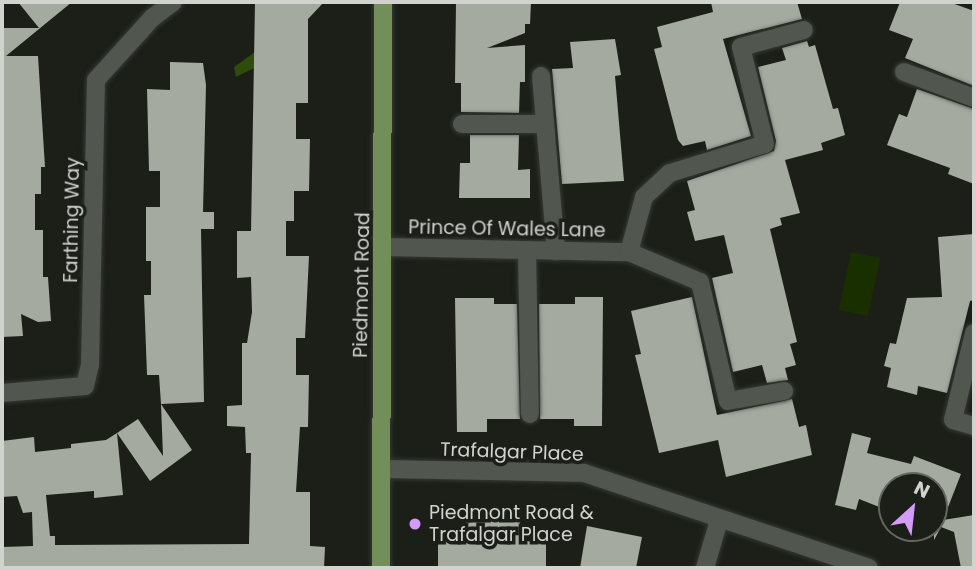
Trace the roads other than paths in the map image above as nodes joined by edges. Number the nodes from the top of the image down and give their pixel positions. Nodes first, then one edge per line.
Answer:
1 (173, 2) edge
2 (383, 2) edge
3 (804, 30) dead end
4 (904, 72) dead end
5 (541, 76) dead end
6 (974, 98) edge
7 (462, 124) dead end
8 (545, 124) junction
9 (384, 247) junction
10 (527, 250) junction
11 (556, 251) junction
12 (629, 252) junction
13 (974, 333) edge
14 (784, 391) dead end
15 (2, 393) edge
16 (530, 414) dead end
17 (974, 426) edge
18 (381, 469) junction
19 (719, 520) junction
20 (381, 568) edge
21 (705, 568) edge
22 (869, 568) edge

1 - 15 street, Farthing Way
2 - 9 main road, Piedmont Road
3 - 12 street
4 - 6 street
5 - 8 street
7 - 8 street
8 - 11 street
9 - 10 street, Prince Of Wales Lane
9 - 18 main road, Piedmont Road
10 - 11 street, Prince Of Wales Lane
10 - 16 street
11 - 12 street, Prince Of Wales Lane
12 - 14 street
13 - 17 street
18 - 19 street, Trafalgar Place
18 - 20 main road, Piedmont Road
19 - 21 street
19 - 22 street, Trafalgar Place

